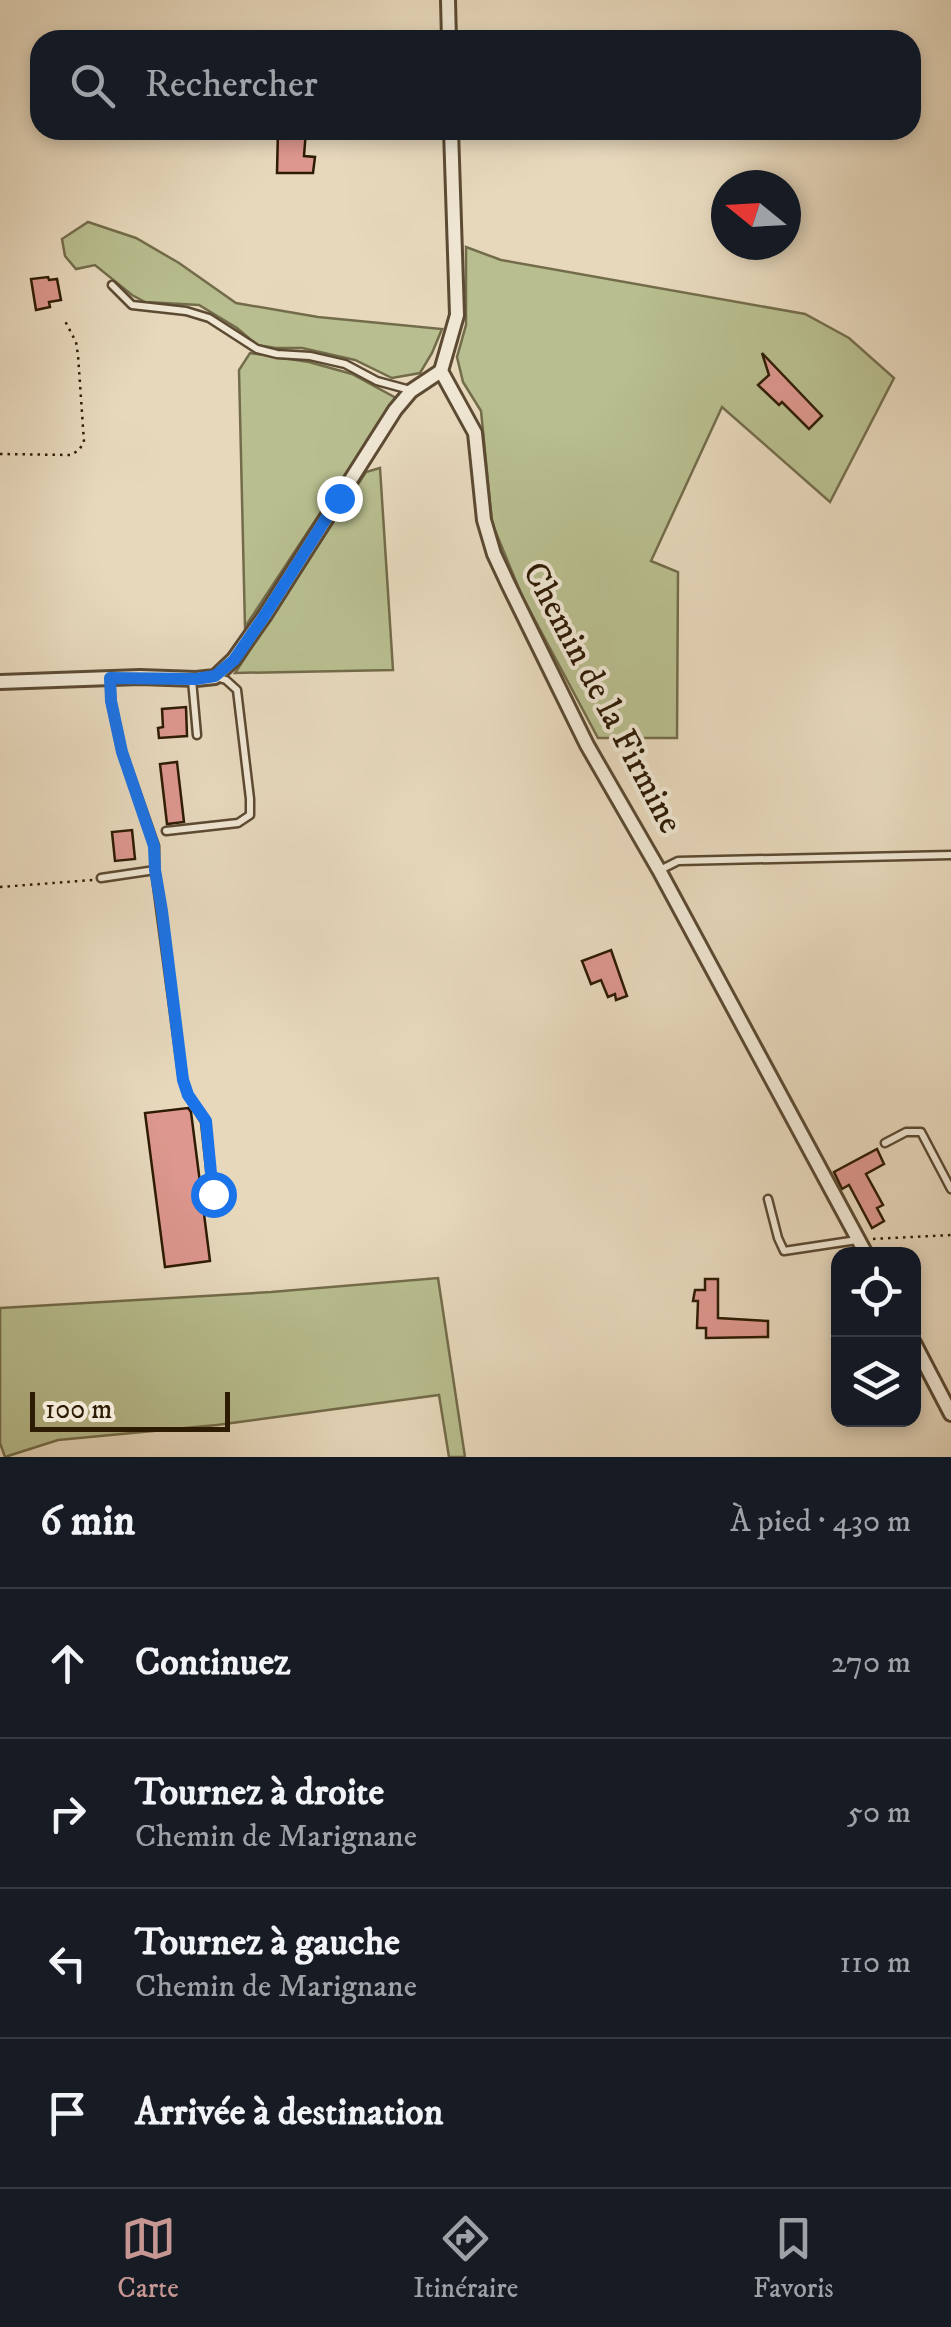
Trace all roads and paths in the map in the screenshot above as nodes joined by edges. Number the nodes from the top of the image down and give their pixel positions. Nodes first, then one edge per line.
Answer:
1 (448, 0) edge
2 (449, 30) edge
3 (451, 140) edge
4 (112, 285) dead end
5 (65, 322) dead end
6 (441, 370) junction
7 (411, 391) junction
8 (0, 454) edge
9 (215, 676) junction
10 (110, 678) junction
11 (192, 679) junction
12 (0, 682) edge
13 (197, 735) dead end
14 (166, 830) dead end
15 (951, 855) edge
16 (155, 870) junction
17 (659, 870) junction
18 (101, 878) joint
19 (0, 887) edge
20 (884, 1143) dead end
21 (951, 1189) edge
22 (213, 1194) dead end
23 (768, 1200) dead end
24 (951, 1236) edge
25 (858, 1240) junction
26 (862, 1247) edge
27 (921, 1356) edge
28 (951, 1414) edge

1 - 2 street
3 - 6 street
4 - 7 lane
5 - 8 path
6 - 7 street
6 - 17 street, Chemin de la Firmine
7 - 9 street
9 - 11 street
9 - 14 lane
10 - 11 street
10 - 12 street
10 - 16 lane
11 - 13 lane
15 - 17 lane
16 - 18 lane
16 - 22 lane
17 - 25 street, Chemin de la Firmine
18 - 19 path
20 - 21 lane
23 - 25 lane
24 - 25 path
25 - 26 street, Chemin de la Firmine
27 - 28 street

